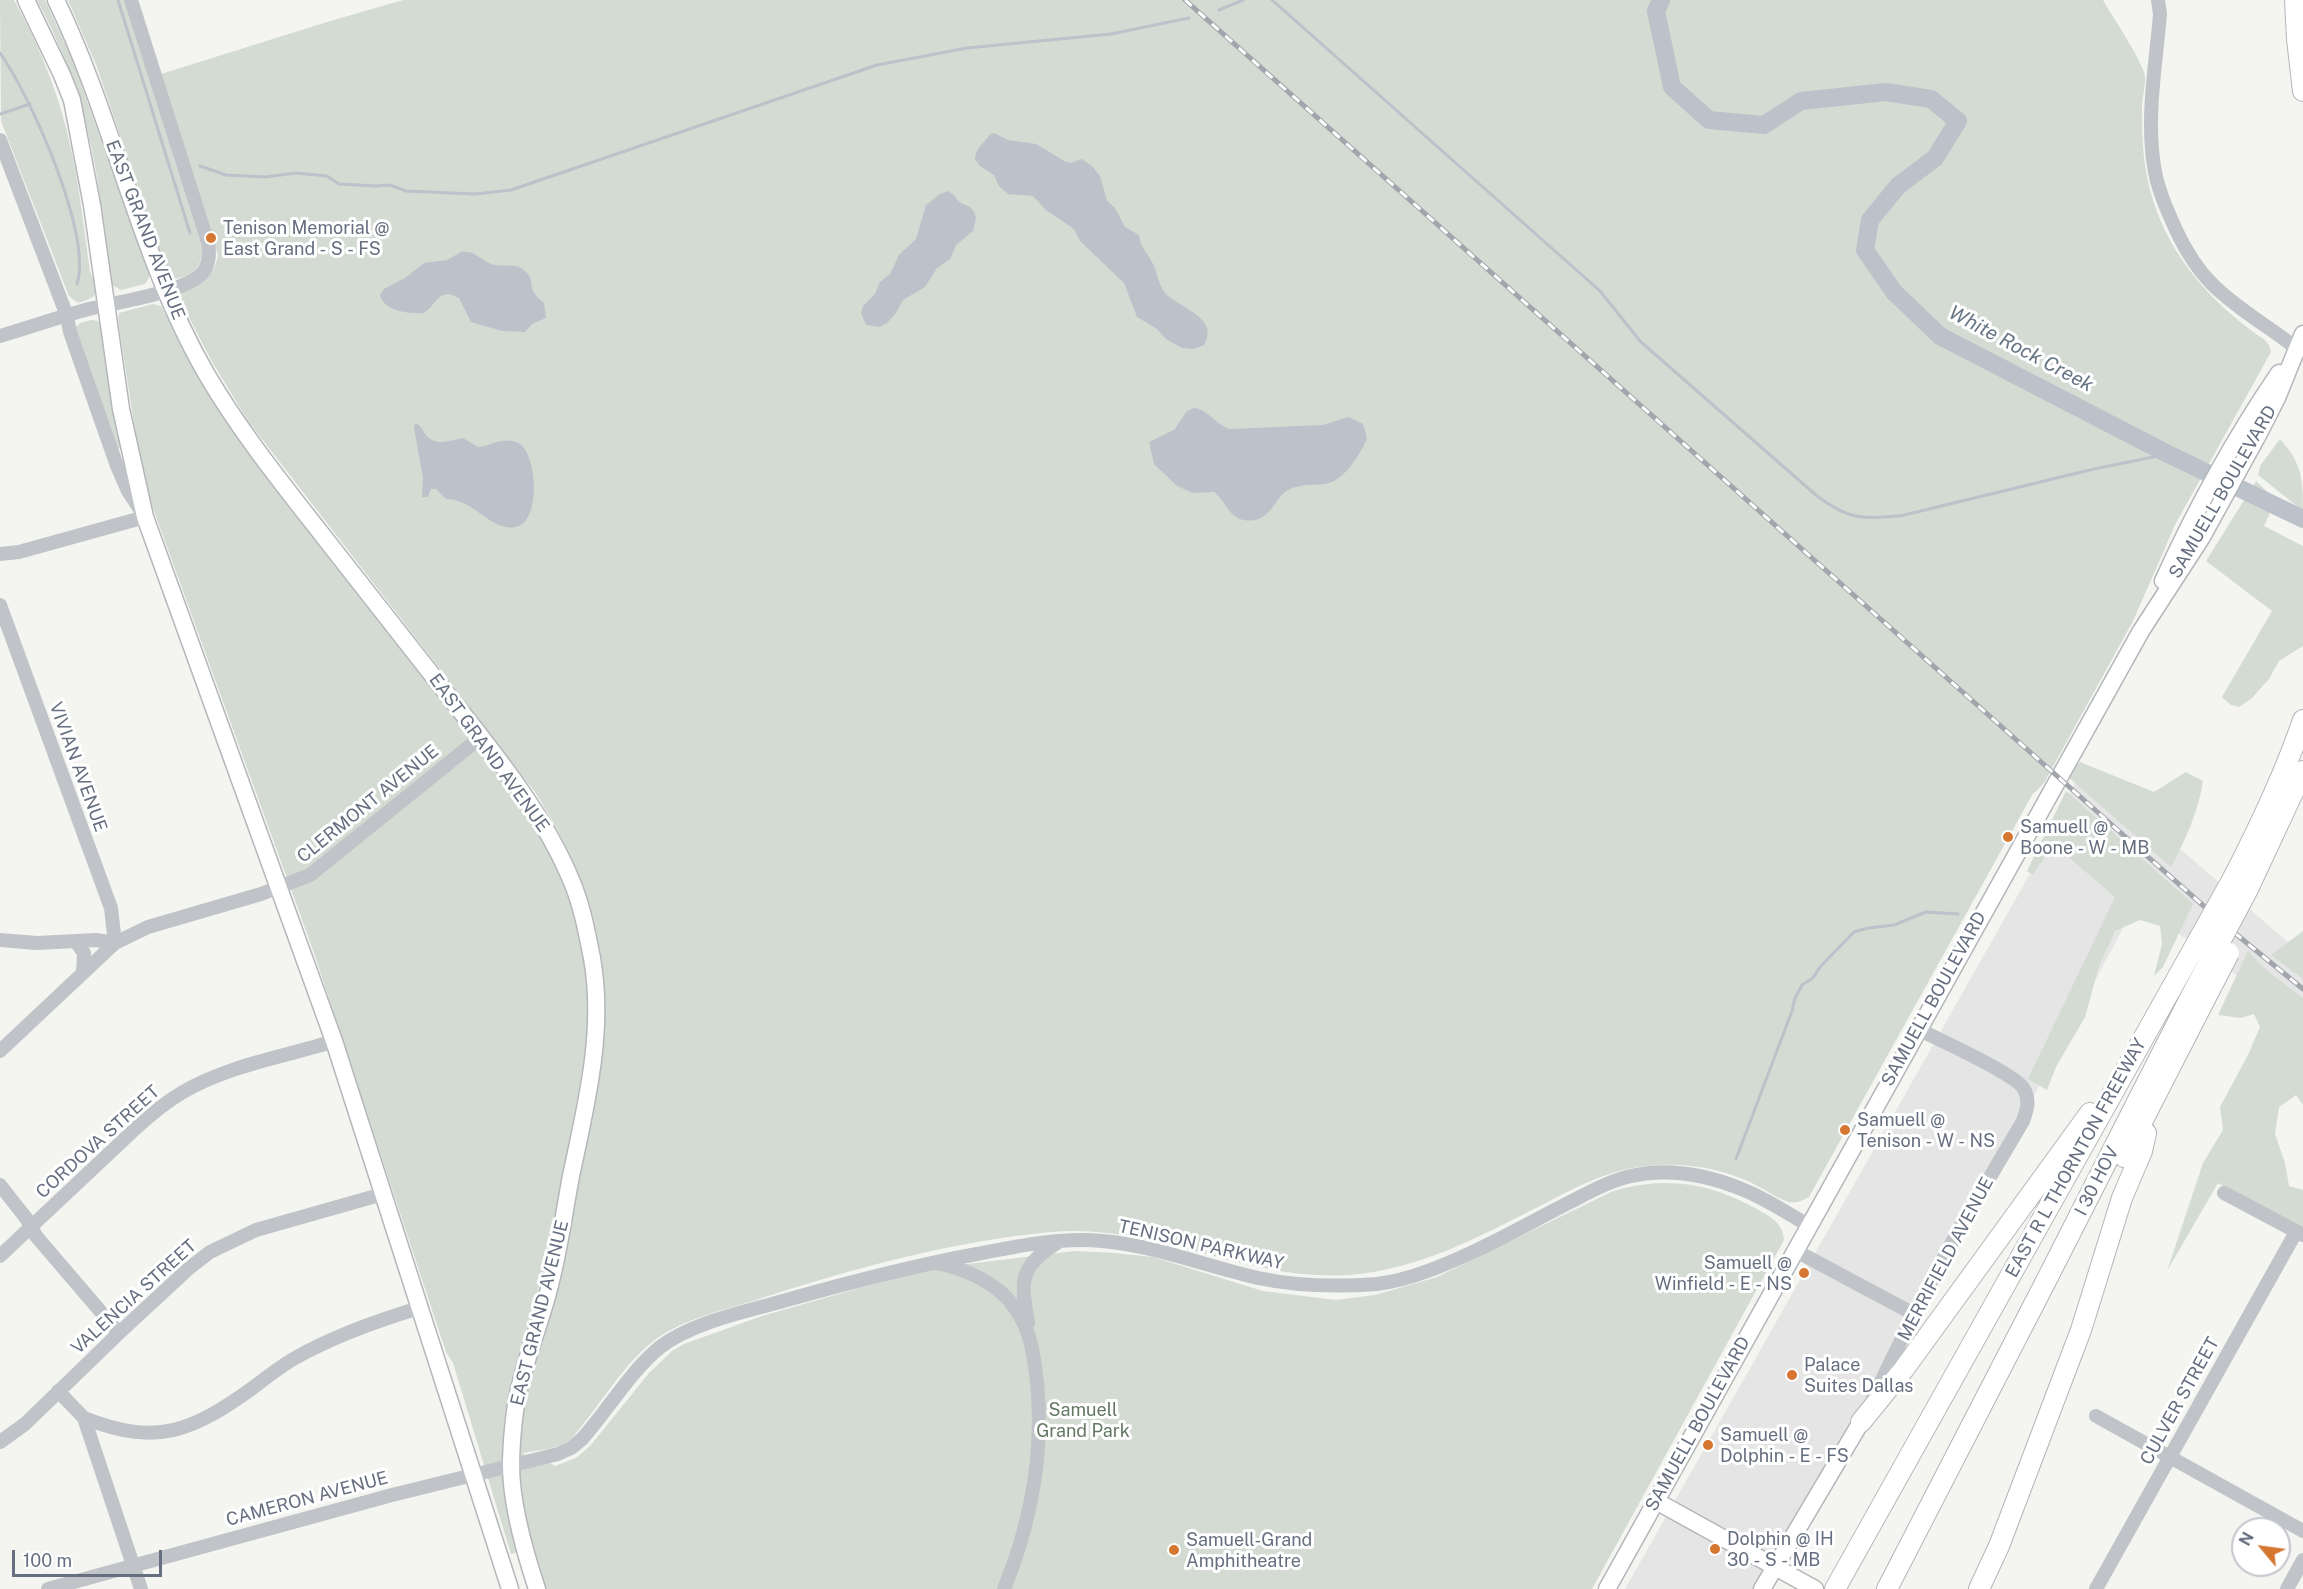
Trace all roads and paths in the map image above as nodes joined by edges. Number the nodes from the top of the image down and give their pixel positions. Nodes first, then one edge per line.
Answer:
1 (26, 0) edge
2 (56, 0) edge
3 (131, 0) edge
4 (2158, 0) edge
5 (2295, 0) edge
6 (2303, 91) edge
7 (0, 140) edge
8 (164, 291) junction
9 (106, 305) junction
10 (67, 316) junction
11 (0, 336) edge
12 (2300, 341) edge
13 (145, 517) junction
14 (0, 554) edge
15 (0, 605) edge
16 (2140, 631) junction
17 (2303, 720) edge
18 (481, 737) junction
19 (2303, 771) edge
20 (2303, 802) edge
21 (2246, 888) junction
22 (278, 889) junction
23 (0, 940) edge
24 (76, 942) junction
25 (115, 943) junction
26 (83, 973) junction
27 (2195, 1004) junction
28 (1918, 1029) junction
29 (334, 1041) junction
30 (2138, 1049) junction
31 (0, 1051) edge
32 (2152, 1104) junction
33 (0, 1185) edge
34 (2224, 1192) dead end
35 (382, 1194) junction
36 (1808, 1225) junction
37 (31, 1226) junction
38 (2300, 1234) edge
39 (1062, 1241) junction
40 (1794, 1250) junction
41 (0, 1256) edge
42 (933, 1262) junction
43 (418, 1308) junction
44 (1914, 1314) junction
45 (119, 1333) junction
46 (1032, 1341) junction
47 (58, 1391) junction
48 (2096, 1416) dead end
49 (84, 1418) junction
50 (1861, 1422) junction
51 (0, 1442) edge
52 (2169, 1458) junction
53 (511, 1465) junction
54 (472, 1475) junction
55 (1656, 1501) junction
56 (2303, 1531) edge
57 (2303, 1560) edge
58 (134, 1566) junction
59 (1775, 1566) junction
60 (1809, 1585) edge
61 (48, 1589) edge
62 (141, 1589) edge
63 (510, 1589) edge
64 (537, 1589) edge
65 (1004, 1589) edge
66 (1607, 1589) edge
67 (1762, 1589) edge
68 (1835, 1589) edge
69 (1887, 1589) edge
70 (1902, 1589) edge
71 (1979, 1589) edge
72 (2096, 1589) edge
73 (2287, 1589) edge

1 - 9 main road, EAST GRAND AVENUE
2 - 8 main road, EAST GRAND AVENUE
3 - 8 street
4 - 12 street
5 - 6 highway
7 - 10 street, EAST GRAND AVENUE
8 - 9 street
8 - 18 main road, EAST GRAND AVENUE
9 - 10 street
9 - 13 main road, EAST GRAND AVENUE
10 - 11 street
10 - 13 street, EAST GRAND AVENUE
12 - 16 main road, SAMUELL BOULEVARD
12 - 16 main road, SAMUELL BOULEVARD
13 - 14 street
13 - 22 main road, EAST GRAND AVENUE
15 - 25 street, VIVIAN AVENUE
16 - 28 main road, SAMUELL BOULEVARD
17 - 21 highway, EAST R L THORNTON FREEWAY
18 - 22 street, CLERMONT AVENUE
18 - 53 main road, EAST GRAND AVENUE
19 - 21 highway
20 - 21 highway, EAST R L THORNTON FREEWAY
21 - 27 highway, EAST R L THORNTON FREEWAY, bridge
21 - 30 highway, EAST R L THORNTON FREEWAY, bridge
22 - 25 street, CLERMONT AVENUE
22 - 29 main road, EAST GRAND AVENUE
23 - 24 street
24 - 25 street
24 - 26 street
25 - 26 street, CLERMONT AVENUE
26 - 31 street, CLERMONT AVENUE
27 - 32 highway, EAST R L THORNTON FREEWAY
27 - 69 highway, I 30 HOV
28 - 36 main road, SAMUELL BOULEVARD
28 - 44 street, MERRIFIELD AVENUE
29 - 35 main road, EAST GRAND AVENUE
29 - 37 street, CORDOVA STREET
30 - 50 highway
30 - 68 highway, EAST R L THORNTON FREEWAY
32 - 70 highway, EAST R L THORNTON FREEWAY
32 - 71 highway
33 - 37 street
34 - 38 street
35 - 43 main road, EAST GRAND AVENUE
35 - 45 street, VALENCIA STREET
36 - 39 street, TENISON PARKWAY
36 - 40 main road, SAMUELL BOULEVARD
37 - 41 street, CORDOVA STREET
37 - 45 street
38 - 52 street, CULVER STREET
39 - 42 street, TENISON PARKWAY
39 - 46 street
40 - 44 street
40 - 55 main road, SAMUELL BOULEVARD
42 - 46 street
42 - 53 street, TENISON PARKWAY
43 - 49 street
43 - 54 main road, EAST GRAND AVENUE
44 - 50 street, MERRIFIELD AVENUE
45 - 47 street, VALENCIA STREET
46 - 65 street
47 - 49 street
47 - 51 street, VALENCIA STREET
48 - 52 street
49 - 58 street
50 - 59 main road, MERRIFIELD AVENUE
52 - 56 street
52 - 72 street, CULVER STREET
53 - 54 street, TENISON PARKWAY
53 - 64 main road, EAST GRAND AVENUE
54 - 58 street, CAMERON AVENUE
54 - 63 main road, EAST GRAND AVENUE
55 - 59 main road
55 - 66 main road, SAMUELL BOULEVARD
57 - 73 street
58 - 61 street, CAMERON AVENUE
58 - 62 street
59 - 60 main road
59 - 67 main road, MERRIFIELD AVENUE

